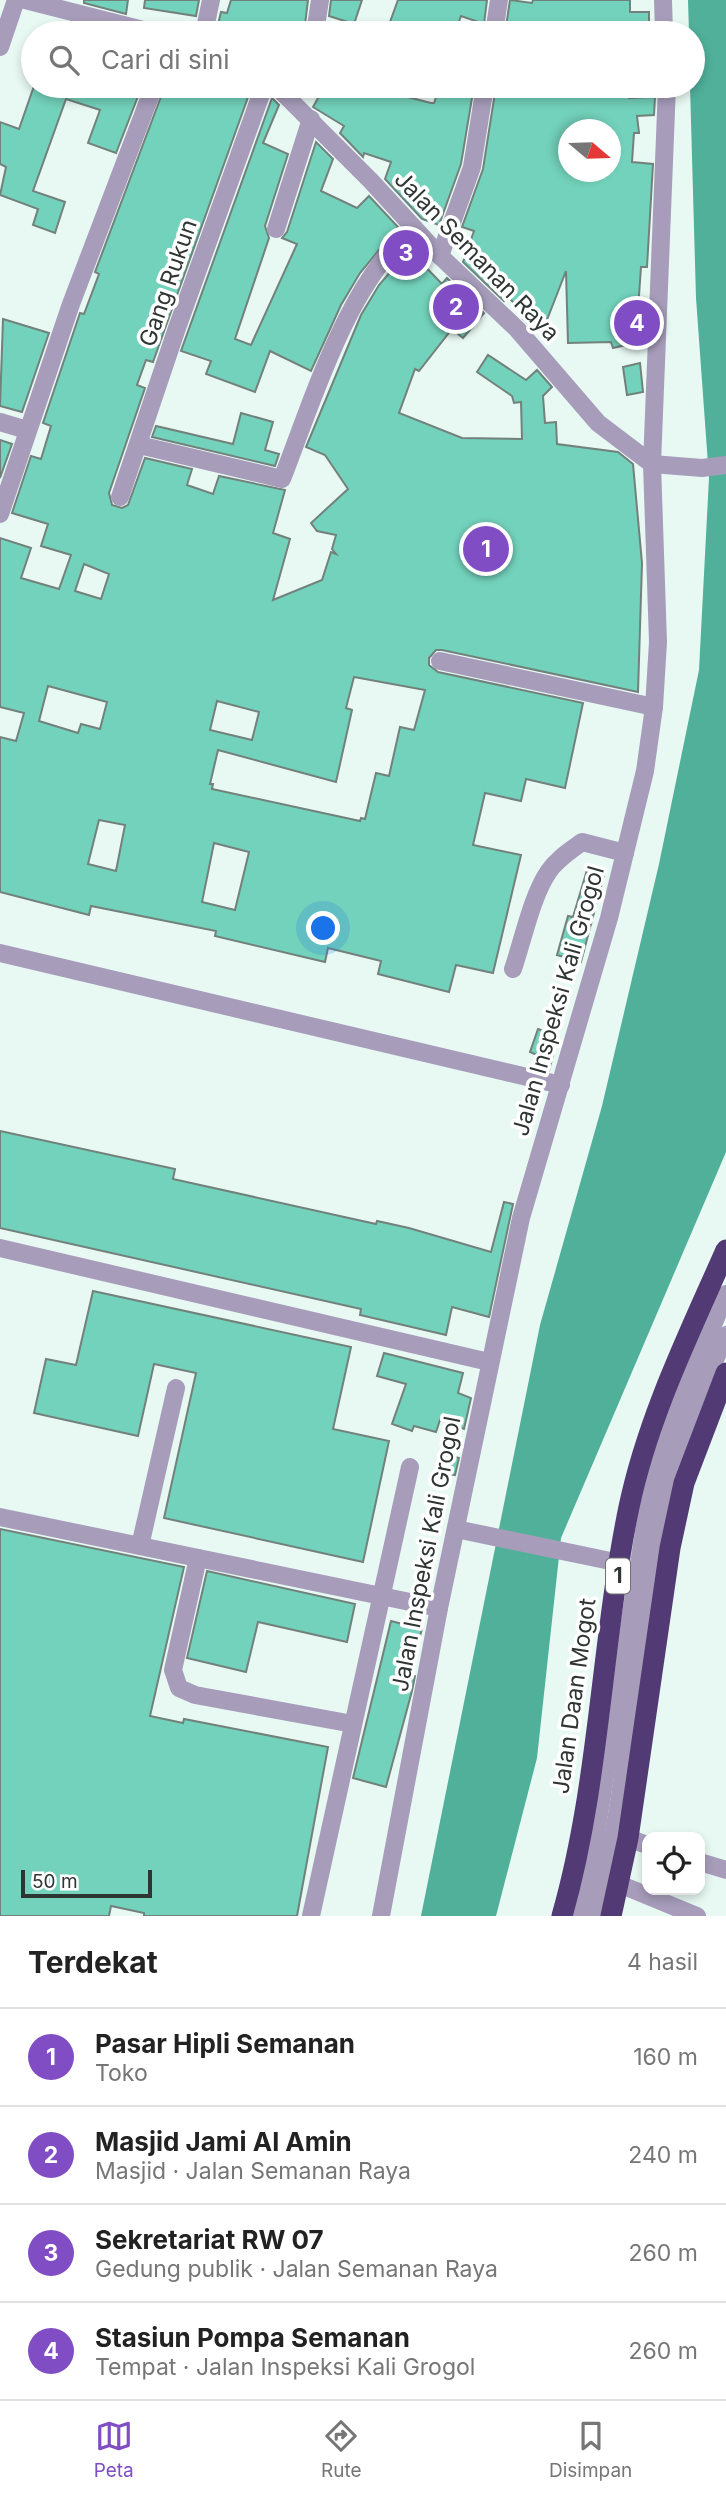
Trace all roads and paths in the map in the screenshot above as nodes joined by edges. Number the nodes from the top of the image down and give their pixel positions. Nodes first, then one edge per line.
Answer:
1 (16, 0) edge
2 (25, 0) edge
3 (211, 0) edge
4 (320, 0) edge
5 (499, 0) edge
6 (663, 0) edge
7 (95, 21) edge
8 (207, 21) edge
9 (317, 21) edge
10 (496, 21) edge
11 (664, 21) edge
12 (0, 47) edge
13 (150, 98) edge
14 (260, 98) edge
15 (292, 98) edge
16 (483, 98) edge
17 (667, 98) edge
18 (311, 119) junction
19 (415, 228) junction
20 (276, 229) dead end
21 (440, 256) junction
22 (0, 422) edge
23 (27, 430) junction
24 (139, 445) junction
25 (652, 464) junction
26 (726, 465) edge
27 (120, 497) dead end
28 (0, 514) edge
29 (440, 661) dead end
30 (654, 707) junction
31 (625, 853) junction
32 (0, 953) edge
33 (513, 969) dead end
34 (561, 1085) junction
35 (0, 1248) edge
36 (726, 1250) edge
37 (726, 1294) edge
38 (726, 1335) edge
39 (489, 1362) junction
40 (726, 1373) edge
41 (176, 1388) dead end
42 (410, 1467) dead end
43 (0, 1517) edge
44 (460, 1530) junction
45 (140, 1546) junction
46 (198, 1558) junction
47 (614, 1562) junction
48 (381, 1598) junction
49 (439, 1608) junction
50 (353, 1724) junction
51 (638, 1841) edge
52 (705, 1864) edge
53 (726, 1870) edge
54 (619, 1884) junction
55 (311, 1916) edge
56 (380, 1916) edge
57 (562, 1916) edge
58 (579, 1916) edge
59 (595, 1916) edge
60 (611, 1916) edge
61 (697, 1916) edge

1 - 12 street
2 - 7 street
3 - 8 street
4 - 9 street
5 - 10 street
6 - 11 street
13 - 23 street
14 - 24 street, Gang Rukun
15 - 18 street, Jalan Semanan Raya
16 - 21 street
17 - 25 street, Jalan Inspeksi Kali Grogol
18 - 19 street, Jalan Semanan Raya
18 - 20 street
19 - 21 street, Jalan Semanan Raya
19 - 24 street
21 - 25 street, Jalan Semanan Raya
22 - 23 street
23 - 28 street
24 - 27 street, Gang Rukun
25 - 26 street
25 - 30 street, Jalan Inspeksi Kali Grogol
29 - 30 street
30 - 31 street, Jalan Inspeksi Kali Grogol
31 - 33 street
31 - 34 street, Jalan Inspeksi Kali Grogol
32 - 34 street
34 - 39 street, Jalan Inspeksi Kali Grogol
35 - 39 street
36 - 47 highway, Jalan Daan Mogot / 1
37 - 58 street
38 - 59 street
39 - 44 street, Jalan Inspeksi Kali Grogol
40 - 51 highway, 1
41 - 45 street
42 - 48 street
43 - 45 street
44 - 47 street
44 - 49 street, Jalan Inspeksi Kali Grogol
45 - 46 street
46 - 48 street
46 - 50 street
47 - 57 highway, Jalan Daan Mogot / 1
48 - 49 street
48 - 50 street
49 - 56 street, Jalan Inspeksi Kali Grogol
50 - 55 street
51 - 54 highway, 1
52 - 53 street
54 - 60 highway, 1
54 - 61 street

